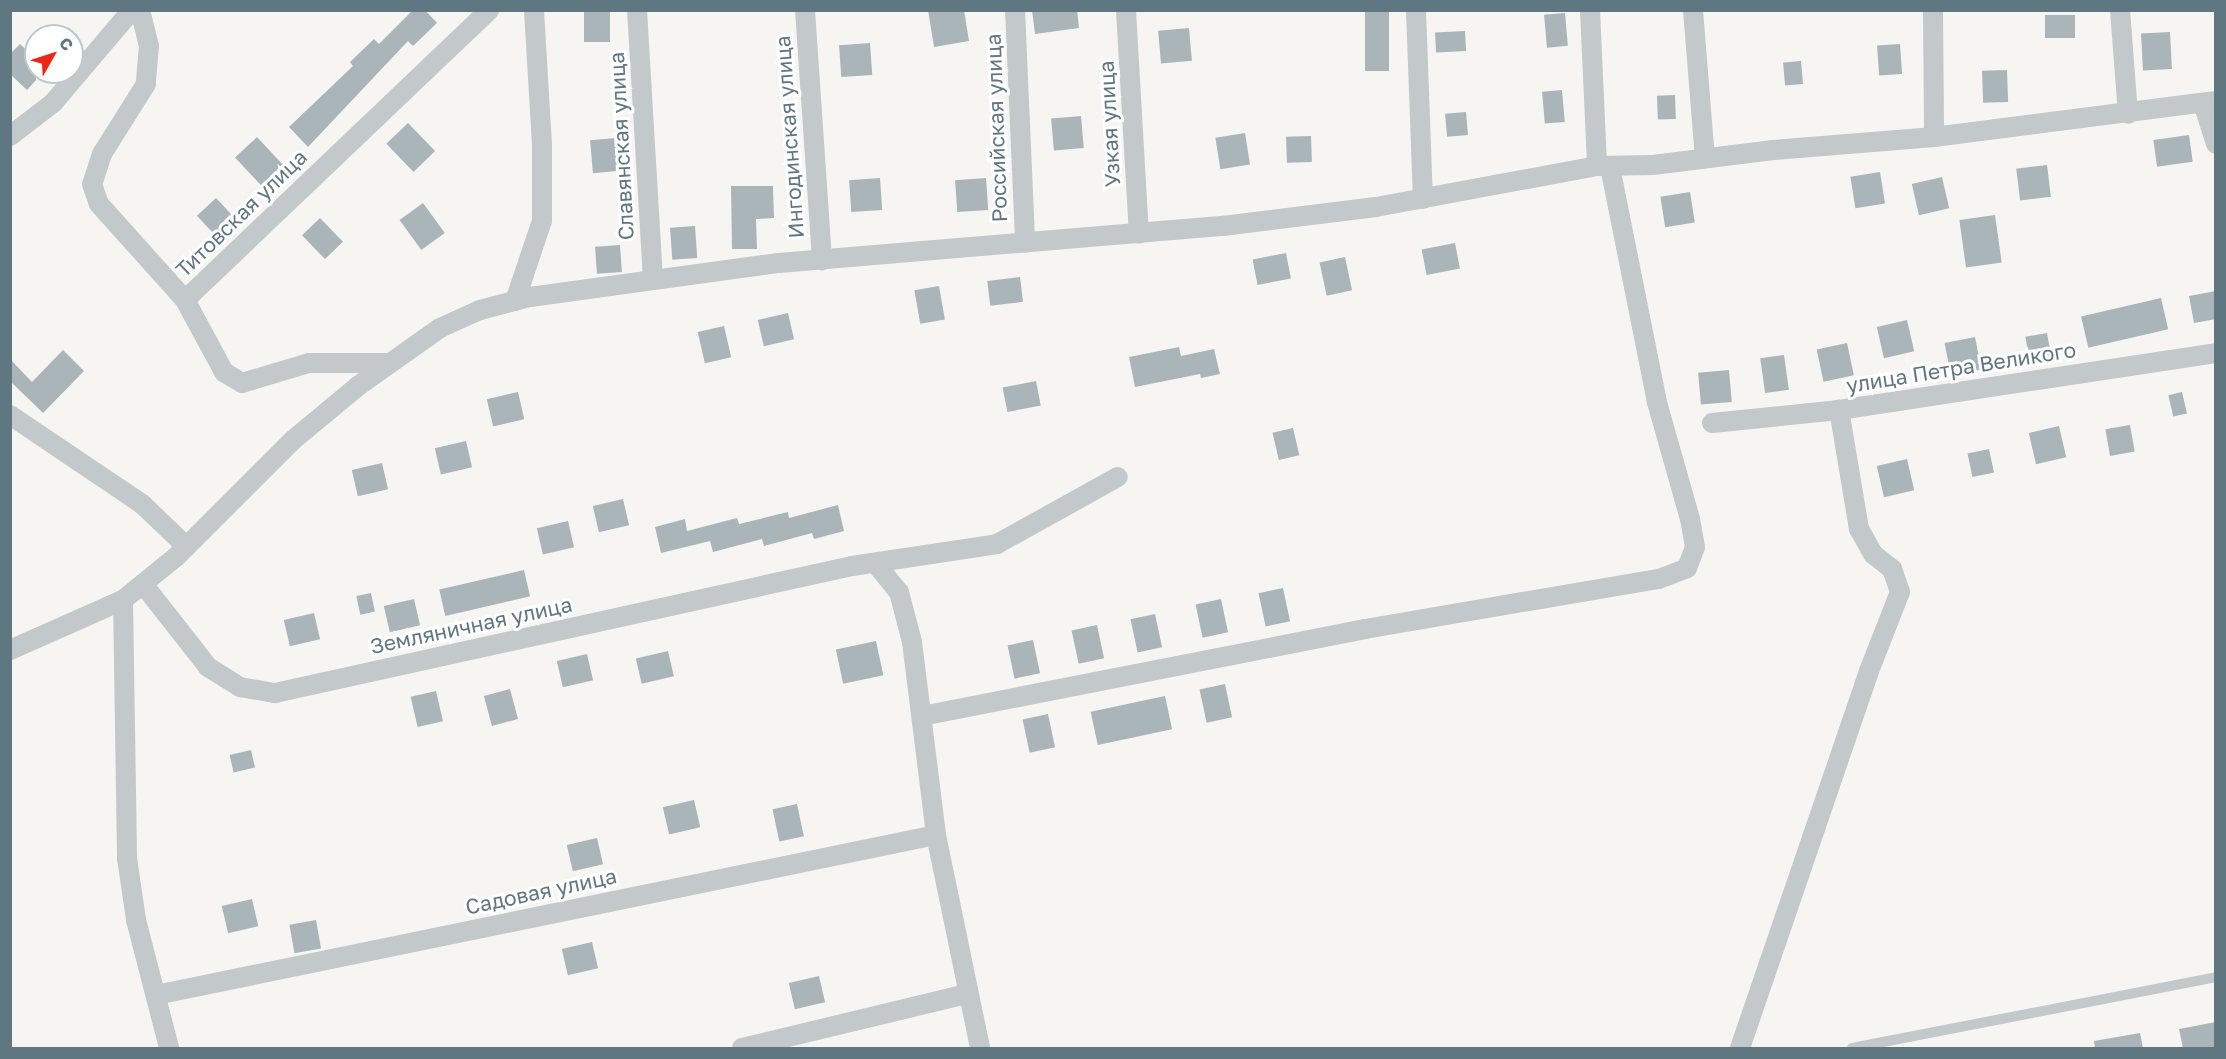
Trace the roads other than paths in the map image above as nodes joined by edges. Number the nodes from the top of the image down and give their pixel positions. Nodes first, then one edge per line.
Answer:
1 (132, 10) edge
2 (140, 10) edge
3 (489, 10) edge
4 (534, 10) edge
5 (637, 10) edge
6 (805, 10) edge
7 (1015, 10) edge
8 (1126, 10) edge
9 (1416, 10) edge
10 (1590, 10) edge
11 (1693, 10) edge
12 (1933, 10) edge
13 (2120, 10) edge
14 (2209, 102) edge
15 (2128, 114) junction
16 (10, 136) edge
17 (1934, 137) junction
18 (2216, 144) edge
19 (1705, 159) junction
20 (1603, 166) junction
21 (1423, 199) junction
22 (1139, 234) junction
23 (1025, 243) junction
24 (822, 260) junction
25 (653, 279) junction
26 (185, 300) junction
27 (515, 300) junction
28 (2216, 352) edge
29 (390, 363) junction
30 (1839, 410) junction
31 (10, 415) edge
32 (1712, 423) dead end
33 (1118, 477) dead end
34 (186, 546) junction
35 (876, 564) junction
36 (143, 584) junction
37 (123, 600) junction
38 (10, 650) edge
39 (922, 716) junction
40 (936, 835) junction
41 (2216, 977) edge
42 (967, 994) junction
43 (156, 995) junction
44 (169, 1048) edge
45 (742, 1048) edge
46 (980, 1048) edge
47 (1740, 1048) edge
48 (1852, 1048) edge

1 - 16 street
2 - 26 street
3 - 26 street, Титовская улица
4 - 27 street
5 - 25 street, Славянская улица
6 - 24 street, Ингодинская улица
7 - 23 street, Российская улица
8 - 22 street, Узкая улица
9 - 21 street
10 - 20 street
11 - 19 street
12 - 17 street
13 - 15 street
14 - 15 street
14 - 18 street
15 - 17 street
17 - 19 street
19 - 20 street
20 - 21 street
20 - 39 street
21 - 22 street
22 - 23 street
23 - 24 street
24 - 25 street
25 - 27 street
26 - 29 street, Титовская улица
27 - 29 street
28 - 30 street, улица Петра Великого
29 - 34 street
30 - 32 street, улица Петра Великого
30 - 47 street
31 - 34 street
33 - 35 street, Земляничная улица
34 - 36 street
35 - 36 street, Земляничная улица
35 - 39 street
36 - 37 street
37 - 38 street
37 - 43 street
39 - 40 street
40 - 42 street
40 - 43 street, Садовая улица
41 - 48 lane
42 - 45 street
42 - 46 street
43 - 44 street

